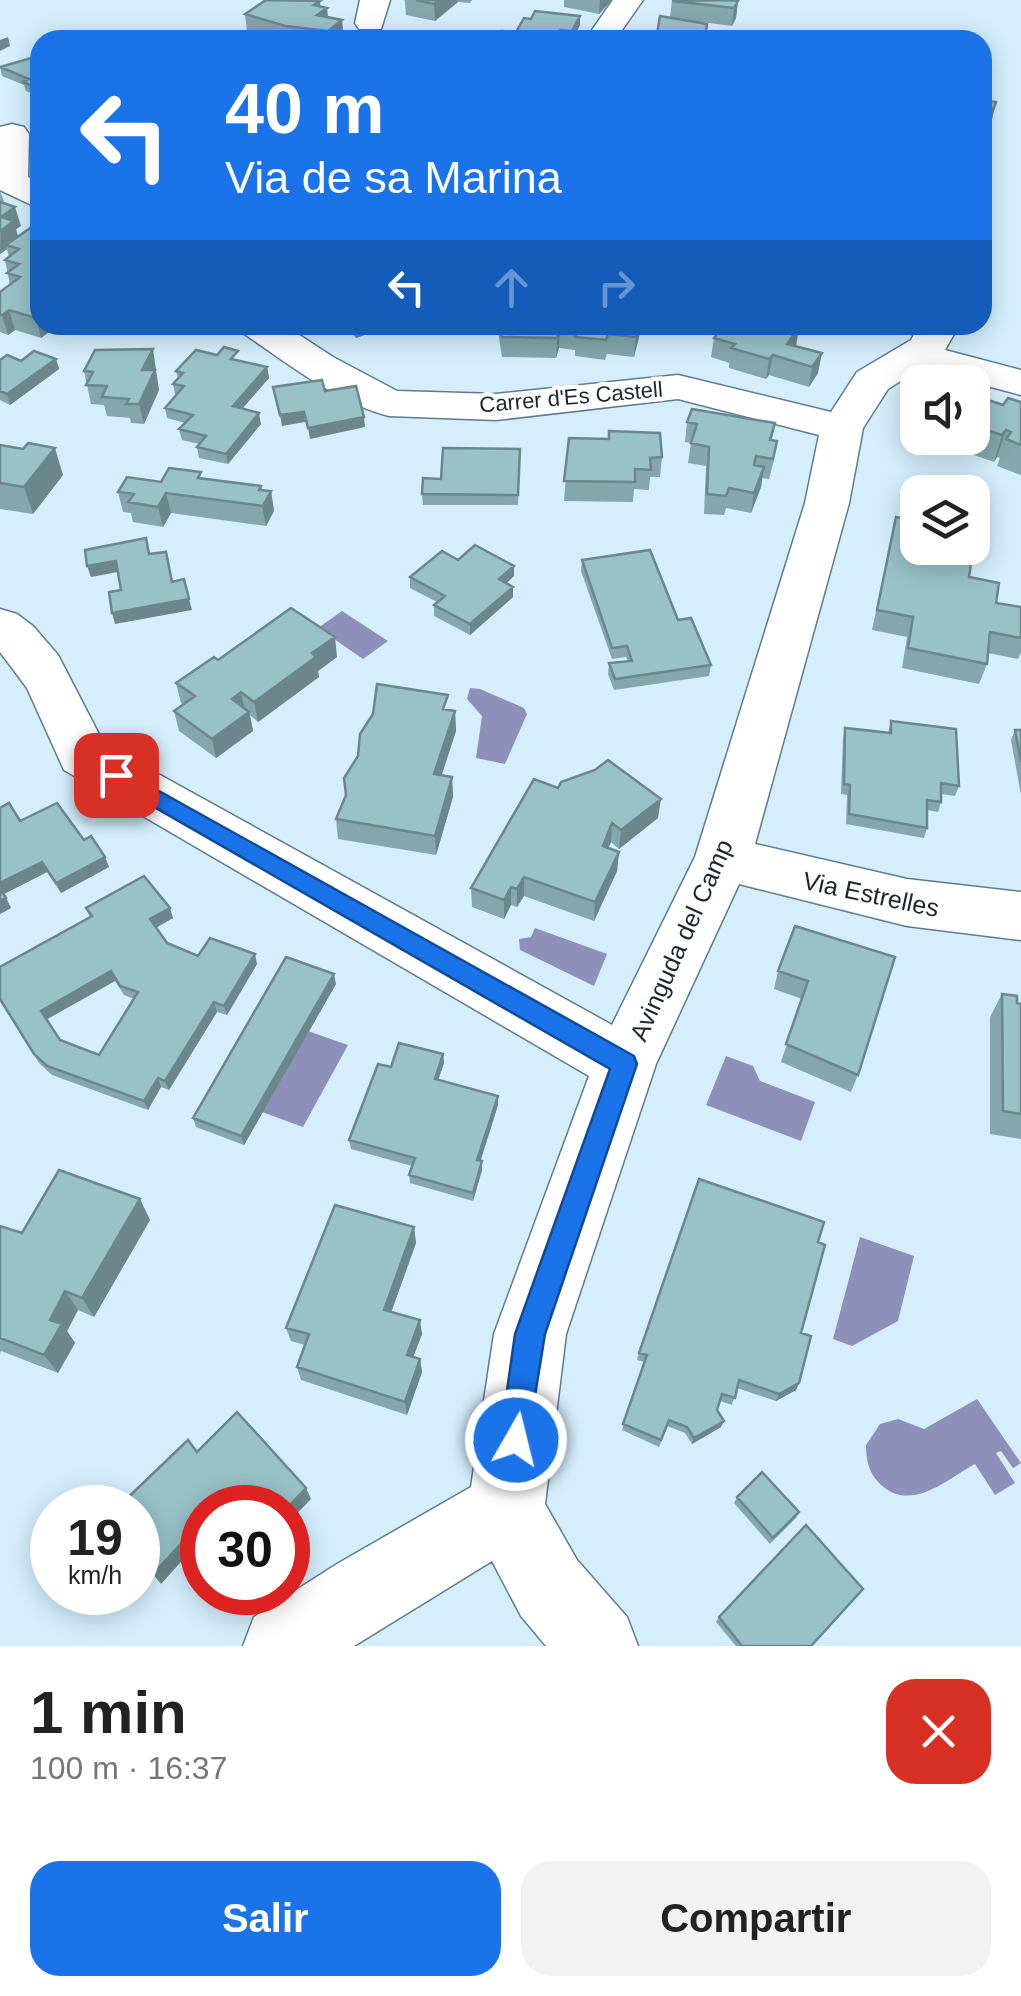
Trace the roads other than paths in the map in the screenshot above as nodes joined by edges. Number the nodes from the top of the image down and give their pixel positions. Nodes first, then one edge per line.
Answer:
1 (628, 0) edge
2 (604, 30) edge
3 (12, 134) dead end
4 (30, 192) edge
5 (272, 335) edge
6 (927, 339) edge
7 (1021, 383) edge
8 (842, 428) junction
9 (0, 626) edge
10 (723, 857) junction
11 (1021, 916) edge
12 (624, 1064) junction
13 (506, 1510) junction
14 (282, 1646) edge
15 (598, 1646) edge

1 - 2 street
3 - 4 street
5 - 8 street, Carrer d'Es Castell
6 - 7 street, Avinguda del Camp
6 - 8 street, Avinguda del Camp
8 - 10 street, Avinguda del Camp
9 - 12 street
10 - 11 street, Via Estrelles
10 - 12 street, Avinguda del Camp
12 - 13 street, Avinguda del Camp
13 - 14 street
13 - 15 street

